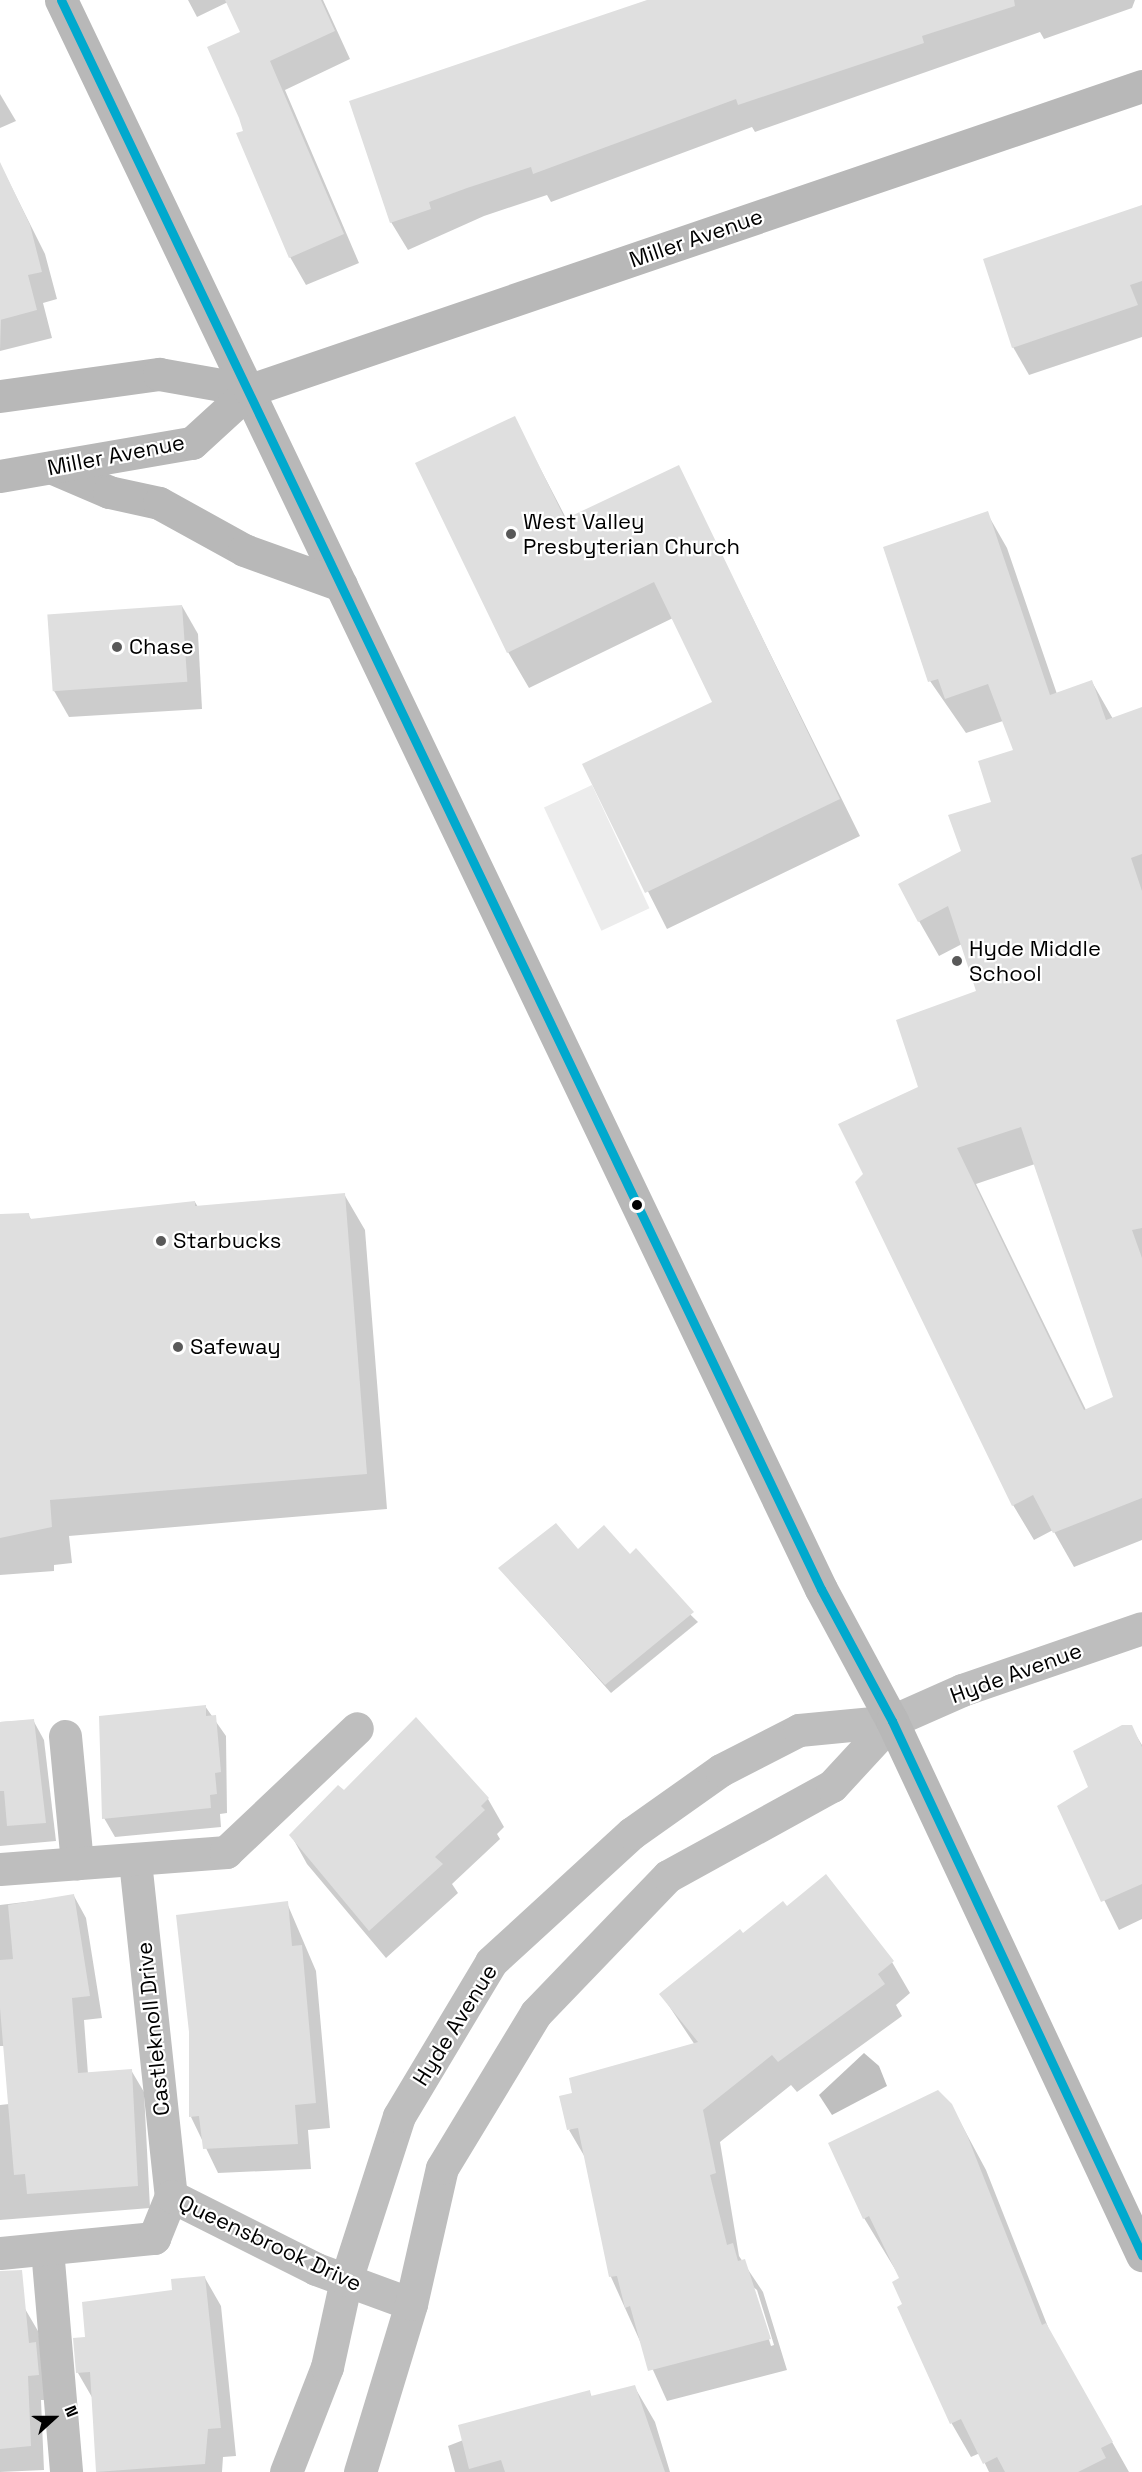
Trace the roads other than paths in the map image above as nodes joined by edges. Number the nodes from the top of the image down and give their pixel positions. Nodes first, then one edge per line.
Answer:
1 (61, 0) edge
2 (1142, 86) edge
3 (250, 390) junction
4 (0, 396) edge
5 (53, 468) junction
6 (0, 476) edge
7 (341, 585) junction
8 (1142, 1628) edge
9 (892, 1721) junction
10 (357, 1728) dead end
11 (65, 1736) dead end
12 (135, 1861) junction
13 (77, 1863) junction
14 (0, 1869) edge
15 (171, 2196) junction
16 (46, 2249) junction
17 (0, 2253) edge
18 (1142, 2255) edge
19 (346, 2280) junction
20 (411, 2304) junction
21 (66, 2472) edge
22 (286, 2472) edge
23 (360, 2472) edge

1 - 3 main road
2 - 3 main road, Miller Avenue
3 - 4 main road, Miller Avenue
3 - 5 main road, Miller Avenue
3 - 7 main road
5 - 6 main road, Miller Avenue
5 - 7 main road
7 - 9 main road
8 - 9 street, Hyde Avenue
9 - 18 main road
9 - 19 street, Hyde Avenue
9 - 20 street, Hyde Avenue
10 - 12 street
11 - 13 street
12 - 13 street
12 - 15 street, Castleknoll Drive
13 - 14 street
15 - 16 street, Queensbrook Drive
15 - 19 street, Queensbrook Drive
16 - 17 street, Queensbrook Drive
16 - 21 street
19 - 20 street, Queensbrook Drive
19 - 22 street, Hyde Avenue
20 - 23 street, Hyde Avenue

